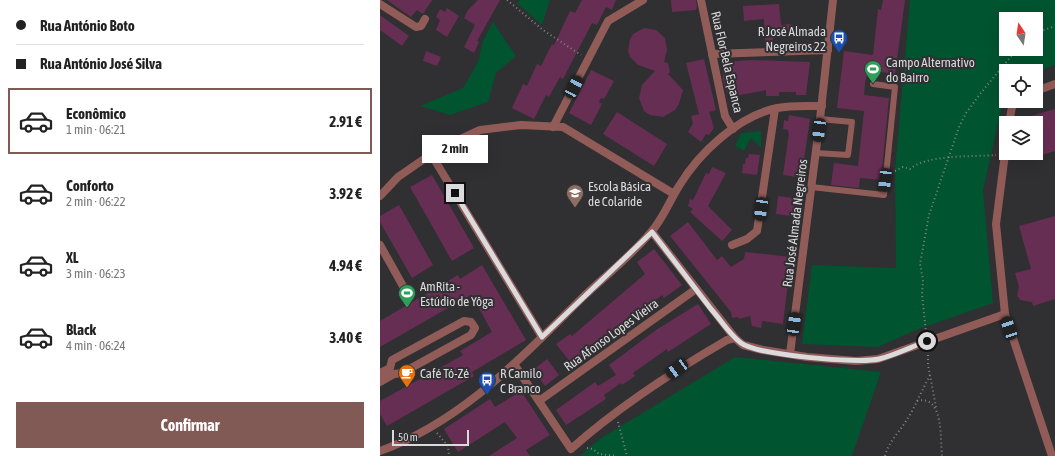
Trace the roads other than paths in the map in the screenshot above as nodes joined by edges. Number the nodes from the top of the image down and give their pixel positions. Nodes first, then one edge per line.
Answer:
1 (643, 0) edge
2 (701, 0) edge
3 (833, 0) edge
4 (380, 4) edge
5 (425, 19) dead end
6 (828, 50) junction
7 (712, 54) junction
8 (873, 84) dead end
9 (1055, 84) edge
10 (1043, 88) edge
11 (822, 106) junction
12 (774, 109) junction
13 (820, 119) junction
14 (553, 127) junction
15 (732, 129) junction
16 (816, 152) junction
17 (431, 154) junction
18 (1004, 160) edge
19 (811, 187) junction
20 (674, 194) junction
21 (380, 196) edge
22 (652, 232) junction
23 (380, 245) edge
24 (732, 246) dead end
25 (696, 289) junction
26 (408, 294) dead end
27 (1004, 314) junction
28 (542, 337) junction
29 (735, 338) junction
30 (790, 354) junction
31 (514, 364) junction
32 (380, 373) edge
33 (380, 382) edge
34 (539, 401) junction
35 (381, 449) edge
36 (1052, 456) edge

1 - 14 street
2 - 7 street, Rua Flor Bela Espanca
3 - 6 street, Rua José Almada Negreiros
4 - 5 street
6 - 7 street
6 - 11 street, Rua José Almada Negreiros
7 - 15 street, Rua Flor Bela Espanca
8 - 19 lane
9 - 10 street
11 - 12 street
11 - 13 street, Rua José Almada Negreiros
12 - 15 street
12 - 24 street
13 - 16 street, Rua José Almada Negreiros
13 - 16 lane
14 - 17 street
14 - 20 street
15 - 20 street
16 - 19 street, Rua José Almada Negreiros
17 - 21 street
17 - 28 street
18 - 27 street
19 - 30 street, Rua José Almada Negreiros
20 - 22 street
22 - 25 street
22 - 28 street
23 - 26 street
25 - 29 street
25 - 34 street, Rua Afonso Lopes Vieira
27 - 30 street
27 - 36 street
28 - 31 street
29 - 30 street
29 - 34 street
31 - 34 street
31 - 35 street
32 - 33 street

